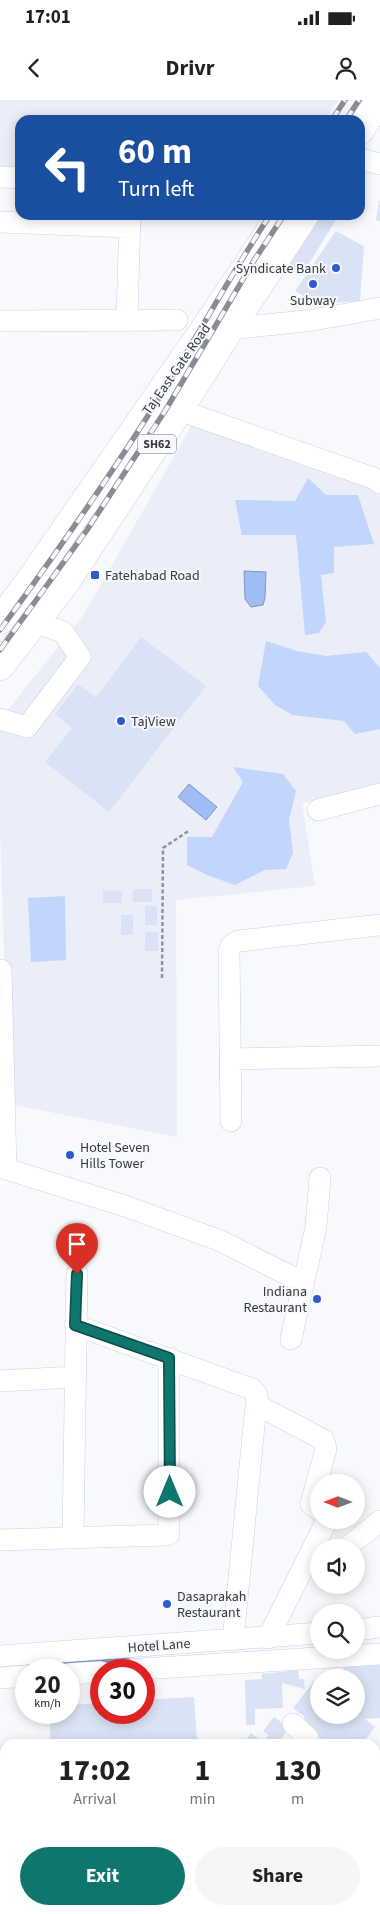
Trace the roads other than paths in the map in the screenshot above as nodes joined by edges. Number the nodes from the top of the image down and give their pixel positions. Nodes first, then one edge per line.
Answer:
1 (370, 109) edge
2 (356, 115) edge
3 (365, 161) edge
4 (380, 164) edge
5 (0, 177) edge
6 (15, 178) edge
7 (278, 220) edge
8 (301, 220) edge
9 (130, 221) edge
10 (0, 222) edge
11 (380, 308) edge
12 (127, 319) junction
13 (176, 320) dead end
14 (0, 321) edge
15 (218, 328) junction
16 (179, 410) junction
17 (380, 483) edge
18 (0, 620) edge
19 (34, 622) junction
20 (0, 666) edge
21 (0, 719) edge
22 (380, 794) edge
23 (318, 810) dead end
24 (380, 925) edge
25 (1, 970) edge
26 (380, 1056) edge
27 (230, 1059) junction
28 (232, 1121) dead end
29 (3, 1168) edge
30 (320, 1178) dead end
31 (77, 1274) dead end
32 (304, 1283) junction
33 (75, 1325) junction
34 (291, 1339) dead end
35 (169, 1358) junction
36 (74, 1377) junction
37 (0, 1381) edge
38 (256, 1405) junction
39 (319, 1474) edge
40 (380, 1521) edge
41 (322, 1529) edge
42 (73, 1538) junction
43 (357, 1539) edge
44 (0, 1540) edge
45 (310, 1576) edge
46 (294, 1589) junction
47 (380, 1628) edge
48 (365, 1629) edge
49 (310, 1634) edge
50 (268, 1638) junction
51 (233, 1640) junction
52 (186, 1643) junction
53 (380, 1654) edge
54 (0, 1656) edge
55 (189, 1666) junction
56 (155, 1668) edge
57 (15, 1677) edge
58 (0, 1678) edge
59 (293, 1724) dead end
60 (308, 1739) edge

1 - 2 main road
3 - 4 street
5 - 6 street
7 - 15 main road, Taj East Gate Road / SH62
8 - 15 main road, SH62
9 - 10 street
9 - 12 street
11 - 15 street
12 - 13 street
12 - 14 street
15 - 16 main road, SH62
15 - 18 main road, Taj East Gate Road / SH62
16 - 17 street
16 - 19 main road, SH62
19 - 20 main road, SH62
19 - 21 street
22 - 23 street
24 - 27 street
25 - 29 street
26 - 27 street
27 - 28 street
29 - 32 street
30 - 32 street
31 - 33 street
32 - 34 street
33 - 35 street
33 - 36 street
35 - 38 street
35 - 42 street
36 - 37 street
36 - 42 street
38 - 39 street
38 - 51 street
40 - 43 street
41 - 46 street
42 - 44 street
45 - 46 street
46 - 50 street
47 - 48 street
49 - 50 street, Hotel Lane
50 - 51 street, Hotel Lane
51 - 52 street, Hotel Lane
52 - 54 street, Hotel Lane
52 - 55 street
53 - 55 street, Hotel Lane
55 - 56 street, Hotel Lane
57 - 58 street
59 - 60 street

